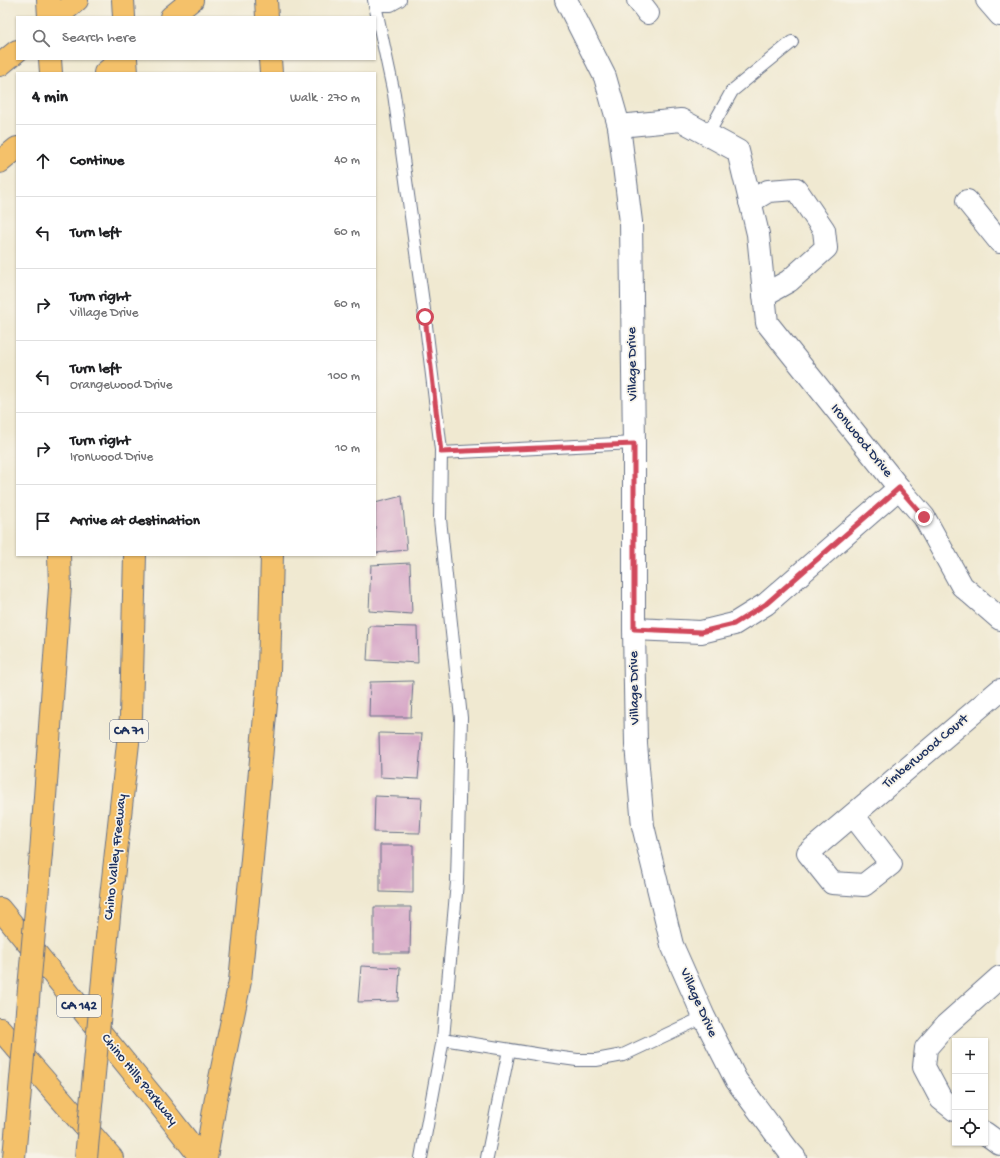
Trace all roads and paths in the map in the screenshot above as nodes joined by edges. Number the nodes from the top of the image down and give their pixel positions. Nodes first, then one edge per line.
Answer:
1 (48, 0) edge
2 (77, 0) edge
3 (123, 0) edge
4 (192, 0) edge
5 (266, 0) edge
6 (400, 0) edge
7 (566, 0) edge
8 (987, 0) edge
9 (374, 3) edge
10 (1000, 15) edge
11 (48, 16) edge
12 (58, 16) edge
13 (124, 16) edge
14 (172, 16) edge
15 (267, 16) edge
16 (792, 42) dead end
17 (16, 52) edge
18 (50, 60) edge
19 (121, 60) edge
20 (126, 60) edge
21 (270, 60) edge
22 (0, 65) edge
23 (51, 72) edge
24 (106, 72) edge
25 (127, 72) edge
26 (270, 72) edge
27 (619, 126) junction
28 (708, 134) junction
29 (16, 149) edge
30 (0, 162) edge
31 (750, 202) junction
32 (967, 202) dead end
33 (1000, 242) edge
34 (764, 295) junction
35 (634, 444) junction
36 (441, 452) junction
37 (899, 488) junction
38 (59, 556) edge
39 (135, 556) edge
40 (272, 556) edge
41 (1000, 619) edge
42 (634, 629) junction
43 (1000, 690) edge
44 (853, 815) dead end
45 (0, 909) edge
46 (1000, 977) edge
47 (704, 1017) junction
48 (0, 1029) edge
49 (443, 1039) junction
50 (509, 1050) junction
51 (952, 1108) edge
52 (988, 1135) edge
53 (1000, 1144) edge
54 (14, 1158) edge
55 (86, 1158) edge
56 (112, 1158) edge
57 (201, 1158) edge
58 (206, 1158) edge
59 (421, 1158) edge
60 (486, 1158) edge
61 (795, 1158) edge

1 - 11 main road
2 - 12 main road
3 - 13 main road
4 - 14 main road
5 - 15 main road
6 - 9 lane
7 - 27 street, Village Drive
8 - 10 street
9 - 36 lane
16 - 28 lane
17 - 22 main road
18 - 23 main road
19 - 24 main road
20 - 25 main road
21 - 26 main road
27 - 28 street, Ironwood Drive
27 - 35 street, Village Drive
28 - 31 street, Ironwood Drive
29 - 30 main road
31 - 34 street, Ironwood Drive
31 - 34 street
32 - 33 street
34 - 37 street, Ironwood Drive
35 - 36 lane
35 - 42 street, Village Drive
36 - 49 lane
37 - 41 street, Ironwood Drive
37 - 42 street
38 - 54 main road, bridge
39 - 55 main road, Chino Valley Freeway / CA 71, bridge
40 - 58 main road
42 - 47 street, Village Drive
43 - 44 street, Timberwood Court
45 - 57 main road, Chino Hills Parkway / CA 142
46 - 51 street
47 - 50 lane
47 - 61 street, Village Drive
48 - 56 main road
49 - 50 lane
49 - 59 lane
50 - 60 lane
52 - 53 street

